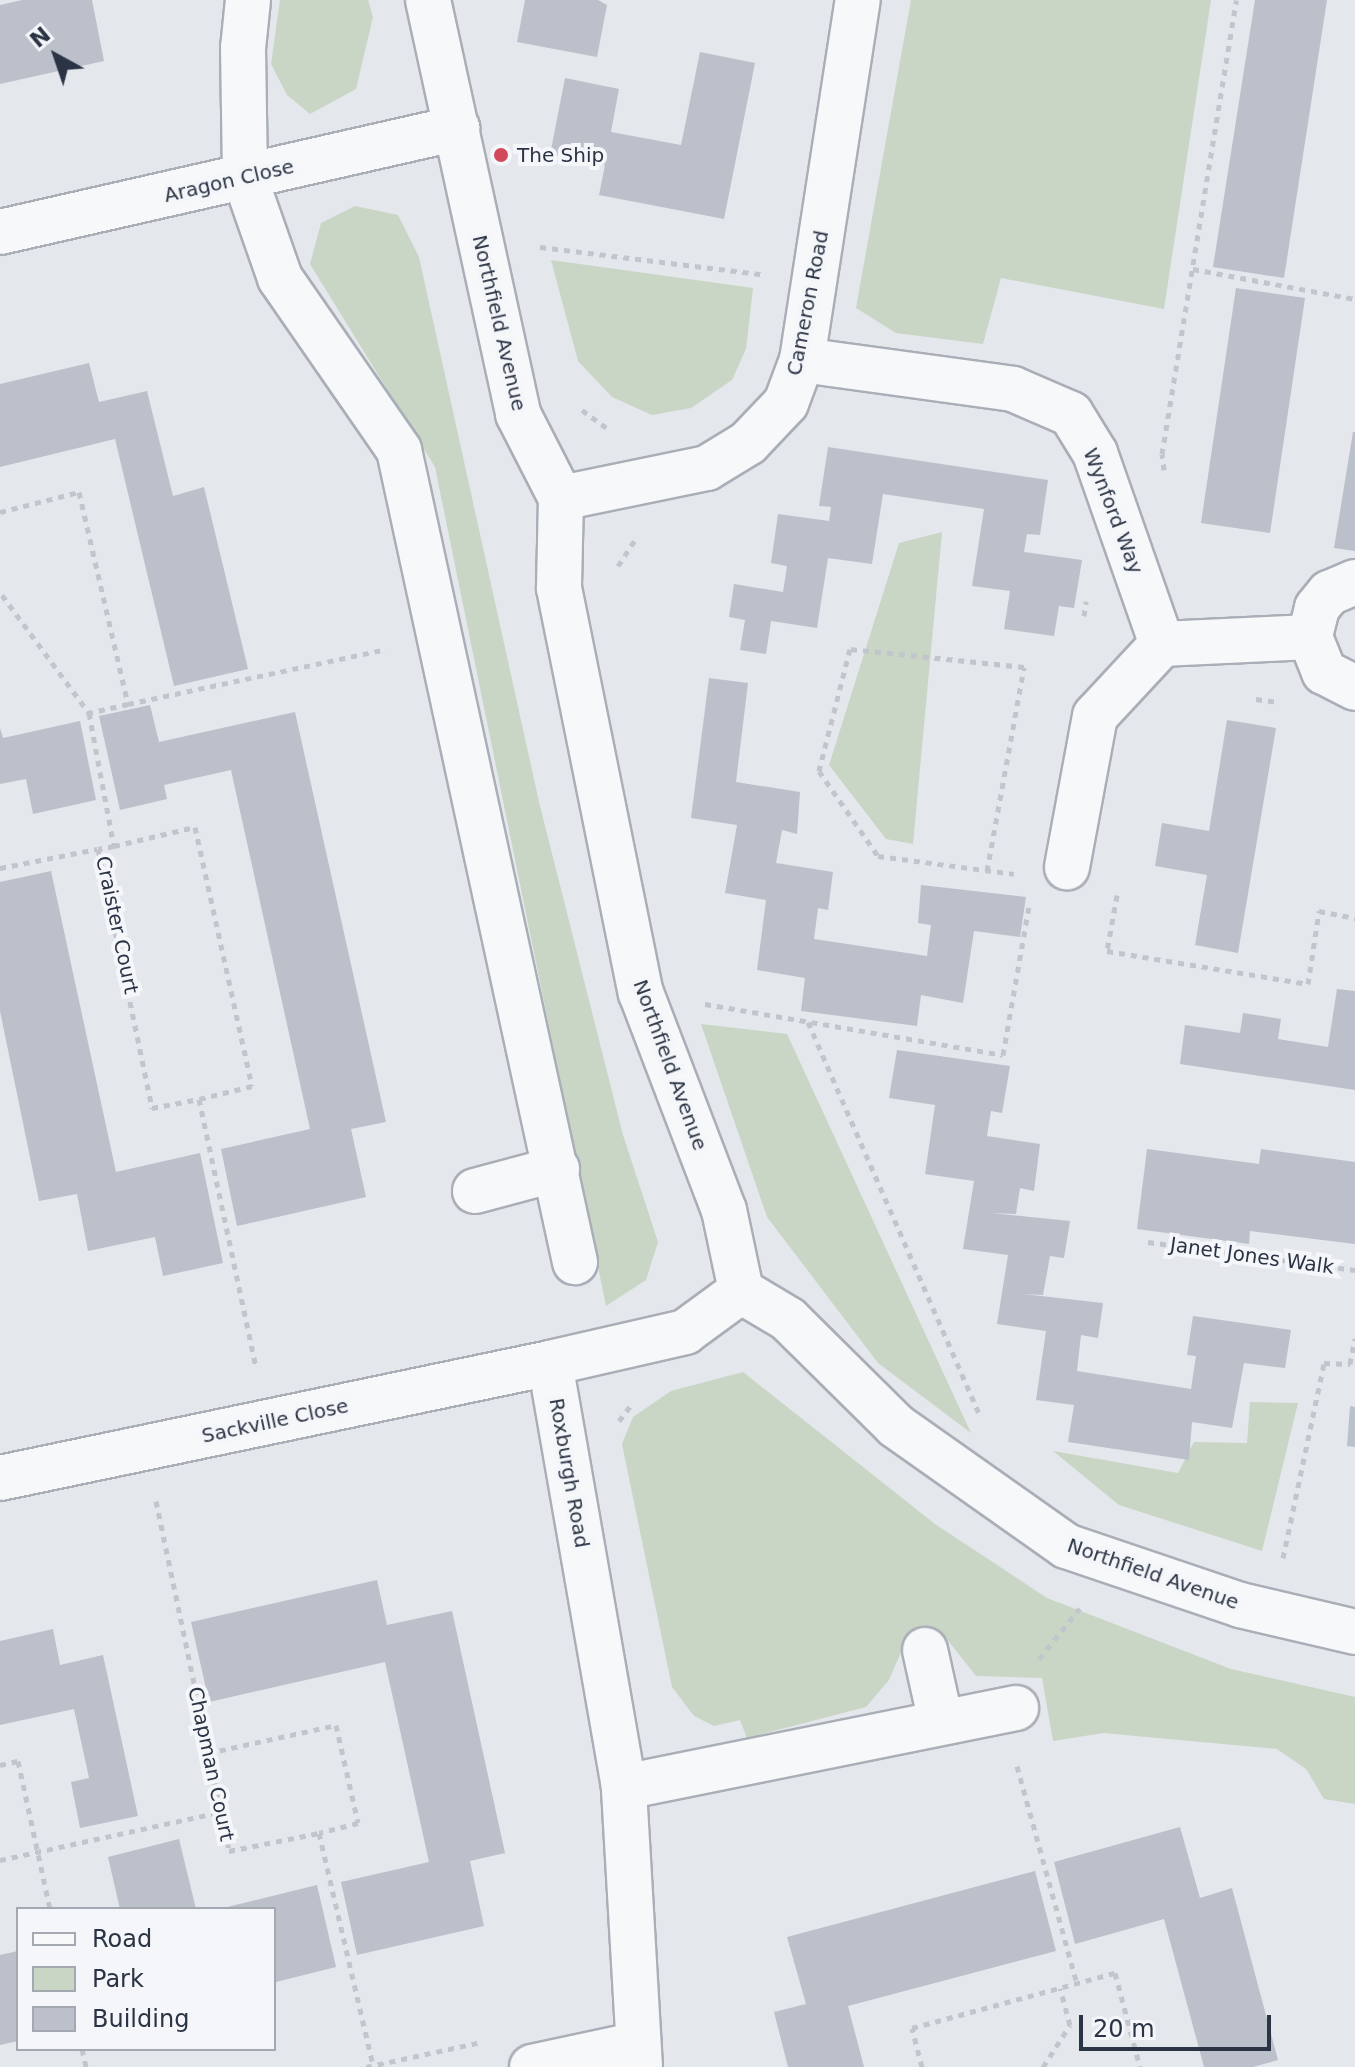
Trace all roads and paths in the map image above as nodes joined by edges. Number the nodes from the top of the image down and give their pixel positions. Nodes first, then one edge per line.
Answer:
1 (248, 0) edge
2 (428, 0) edge
3 (858, 0) edge
4 (1236, 0) edge
5 (457, 128) junction
6 (245, 178) junction
7 (0, 232) edge
8 (528, 245) dead end
9 (1193, 269) junction
10 (769, 275) dead end
11 (1355, 299) edge
12 (802, 360) junction
13 (572, 401) dead end
14 (617, 434) dead end
15 (1165, 478) dead end
16 (561, 498) junction
17 (0, 512) edge
18 (639, 537) dead end
19 (614, 575) dead end
20 (1355, 582) edge
21 (1088, 586) dead end
22 (0, 587) edge
23 (1, 595) edge
24 (1084, 616) dead end
25 (1310, 637) junction
26 (440, 638) junction
27 (1162, 644) junction
28 (1355, 688) edge
29 (1247, 698) dead end
30 (128, 704) junction
31 (1291, 709) dead end
32 (89, 713) junction
33 (114, 846) junction
34 (98, 849) junction
35 (0, 868) edge
36 (987, 871) junction
37 (1023, 876) dead end
38 (1049, 878) joint
39 (1119, 888) dead end
40 (1355, 918) edge
41 (641, 993) junction
42 (808, 1022) junction
43 (199, 1099) junction
44 (557, 1169) junction
45 (475, 1191) dead end
46 (1148, 1242) dead end
47 (575, 1262) dead end
48 (1355, 1270) edge
49 (741, 1291) junction
50 (1355, 1338) edge
51 (550, 1363) junction
52 (640, 1398) dead end
53 (268, 1422) junction
54 (616, 1424) dead end
55 (986, 1430) dead end
56 (144, 1448) junction
57 (0, 1478) edge
58 (1281, 1569) dead end
59 (1068, 1598) dead end
60 (1082, 1605) junction
61 (1097, 1611) dead end
62 (1355, 1632) edge
63 (925, 1650) dead end
64 (1022, 1689) joint
65 (941, 1722) junction
66 (208, 1753) junction
67 (1015, 1759) dead end
68 (0, 1765) edge
69 (624, 1787) junction
70 (221, 1812) junction
71 (319, 1833) junction
72 (37, 1852) junction
73 (0, 1860) edge
74 (50, 1907) edge
75 (1077, 1984) junction
76 (1060, 1988) junction
77 (491, 2041) dead end
78 (638, 2056) edge
79 (370, 2066) edge
80 (532, 2067) edge
81 (922, 2067) edge
82 (1043, 2067) edge
83 (1140, 2067) edge

1 - 6 street
2 - 5 street, Northfield Avenue
3 - 12 street, Cameron Road
4 - 9 path
5 - 6 street, Aragon Close
5 - 16 street, Northfield Avenue
6 - 7 street, Aragon Close
6 - 26 street
8 - 10 path
9 - 11 path
9 - 15 path
12 - 16 street, Cameron Road
12 - 27 street, Wynford Way
13 - 14 path
16 - 41 street, Northfield Avenue
17 - 30 path
18 - 19 path
20 - 25 street
21 - 24 path
22 - 23 path
23 - 32 path
25 - 27 street
25 - 28 street
26 - 30 path
26 - 44 street
27 - 38 street
29 - 31 path
30 - 32 path
32 - 33 path, Craister Court
33 - 34 path, Craister Court
33 - 43 path
34 - 35 path
34 - 43 path, Craister Court
36 - 36 path
36 - 37 path
38 - 42 path
39 - 40 path
41 - 42 path
41 - 49 street, Northfield Avenue
42 - 55 path
43 - 53 path
44 - 45 street
44 - 47 street
46 - 48 path, Janet Jones Walk
49 - 51 street
49 - 62 street, Northfield Avenue
50 - 58 path
51 - 53 street, Sackville Close
51 - 69 street, Roxburgh Road
52 - 54 path
53 - 56 street, Sackville Close
56 - 57 street, Sackville Close
56 - 66 path, Chapman Court
59 - 60 path
60 - 61 path
60 - 64 path
63 - 65 street
64 - 65 street
65 - 69 street
66 - 70 path, Chapman Court
66 - 71 path
67 - 75 path
68 - 72 path
69 - 78 street, Roxburgh Road
70 - 71 path, Chapman Court
70 - 72 path
71 - 79 path
72 - 73 path
72 - 74 path
75 - 76 path
75 - 83 path
76 - 81 path
76 - 82 path
77 - 79 path
78 - 80 street

